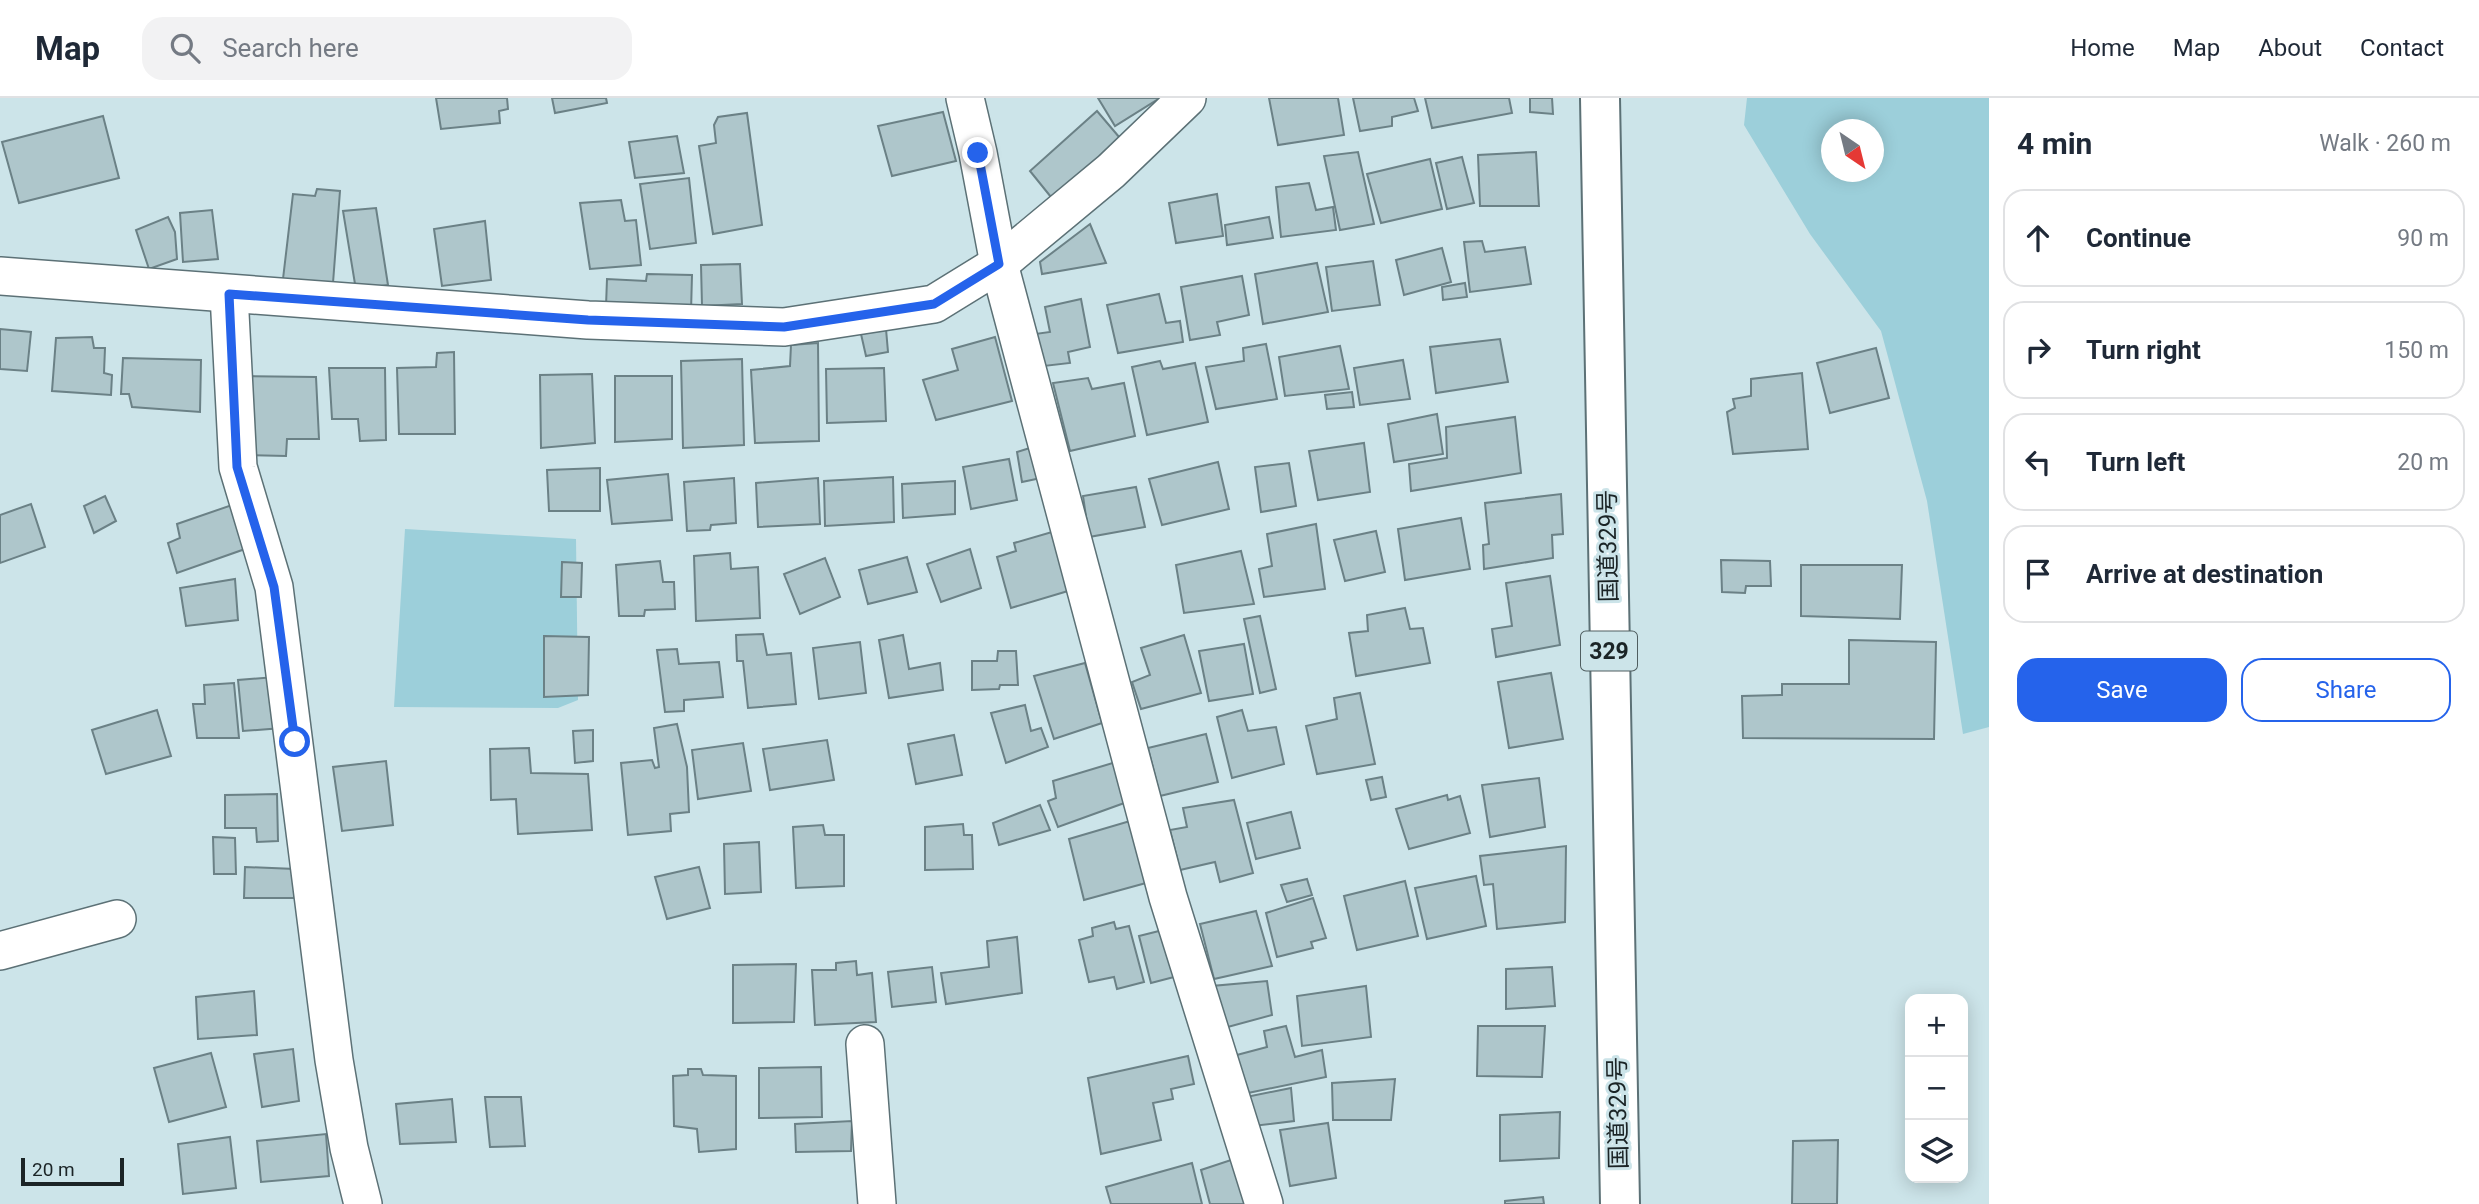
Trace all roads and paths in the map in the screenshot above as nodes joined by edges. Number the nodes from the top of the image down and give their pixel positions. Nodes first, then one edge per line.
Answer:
1 (965, 98) edge
2 (1187, 98) edge
3 (1600, 98) edge
4 (999, 264) junction
5 (0, 276) edge
6 (229, 294) junction
7 (117, 919) dead end
8 (0, 951) edge
9 (865, 1044) dead end
10 (363, 1204) edge
11 (877, 1204) edge
12 (1264, 1204) edge
13 (1620, 1204) edge

1 - 4 street
2 - 4 street
3 - 13 highway, 国道329号 / 329
4 - 6 street
4 - 12 street
5 - 6 street
6 - 10 street
7 - 8 street
9 - 11 street

